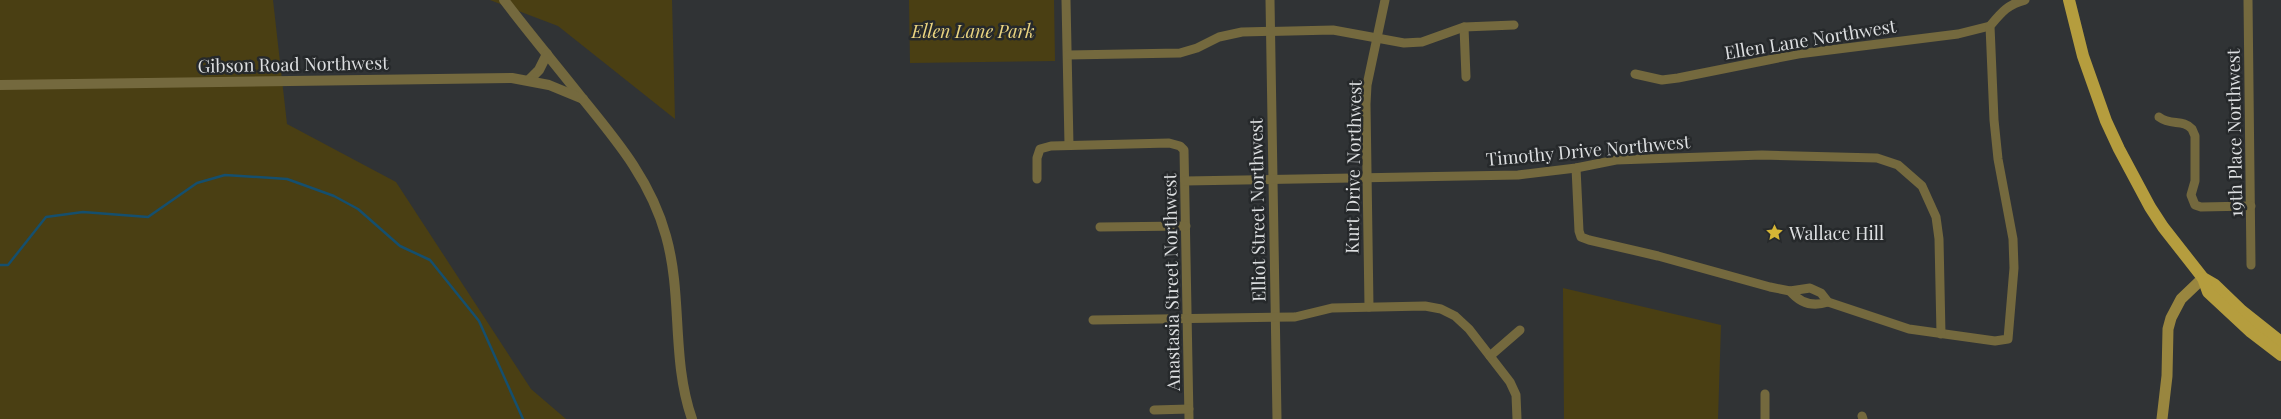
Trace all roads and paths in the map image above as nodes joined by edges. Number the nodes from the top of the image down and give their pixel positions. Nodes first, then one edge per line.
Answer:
1 (504, 0) edge
2 (1066, 0) edge
3 (1270, 0) edge
4 (1385, 0) edge
5 (2025, 0) edge
6 (2069, 0) edge
7 (2248, 0) edge
8 (1514, 25) dead end
9 (1990, 26) junction
10 (1464, 27) junction
11 (1271, 32) junction
12 (1377, 38) junction
13 (546, 54) junction
14 (1068, 55) junction
15 (1635, 74) dead end
16 (1466, 77) dead end
17 (529, 80) junction
18 (0, 85) edge
19 (583, 99) junction
20 (2159, 117) dead end
21 (1070, 146) junction
22 (1576, 168) junction
23 (1366, 177) junction
24 (1037, 179) dead end
25 (1273, 179) junction
26 (1186, 180) junction
27 (2251, 206) junction
28 (1186, 226) junction
29 (1100, 227) dead end
30 (2251, 265) dead end
31 (2203, 278) junction
32 (1790, 291) junction
33 (1828, 302) junction
34 (1369, 307) junction
35 (1275, 317) junction
36 (1187, 319) junction
37 (1093, 320) dead end
38 (1520, 330) dead end
39 (1940, 334) junction
40 (2281, 342) edge
41 (2281, 355) edge
42 (1490, 356) junction
43 (1765, 394) dead end
44 (1188, 409) junction
45 (1154, 410) dead end
46 (692, 419) edge
47 (1189, 419) edge
48 (1277, 419) edge
49 (1517, 419) edge
50 (1764, 419) edge
51 (2162, 419) edge

1 - 13 street
2 - 14 street
3 - 11 street, Elliot Street Northwest
4 - 12 street, Kurt Drive Northwest
5 - 9 street
6 - 31 main road
7 - 27 street, 19th Place Northwest
8 - 10 street
9 - 15 street, Ellen Lane Northwest
9 - 39 street
10 - 12 street
10 - 16 street
11 - 12 street
11 - 14 street
11 - 25 street, Elliot Street Northwest
12 - 23 street, Kurt Drive Northwest
13 - 17 street
13 - 19 street
14 - 21 street
17 - 18 street, Gibson Road Northwest
17 - 19 street, Gibson Road Northwest
19 - 46 street
20 - 27 street
21 - 24 street
21 - 26 street, Anastasia Street Northwest
22 - 23 street, Timothy Drive Northwest
22 - 32 street
22 - 39 street, Timothy Drive Northwest
23 - 25 street, Timothy Drive Northwest
23 - 34 street, Kurt Drive Northwest
25 - 26 street, Timothy Drive Northwest
25 - 35 street, Elliot Street Northwest
26 - 28 street, Anastasia Street Northwest
27 - 30 street, 19th Place Northwest
28 - 29 street
28 - 36 street, Anastasia Street Northwest
31 - 40 main road
31 - 41 main road
31 - 51 main road
32 - 33 street
32 - 33 street
33 - 39 street
34 - 35 street
34 - 42 street
35 - 36 street
35 - 48 street, Elliot Street Northwest
36 - 37 street
36 - 44 street, Anastasia Street Northwest
38 - 42 street
42 - 49 street
43 - 50 street
44 - 45 street
44 - 47 street, Anastasia Street Northwest

